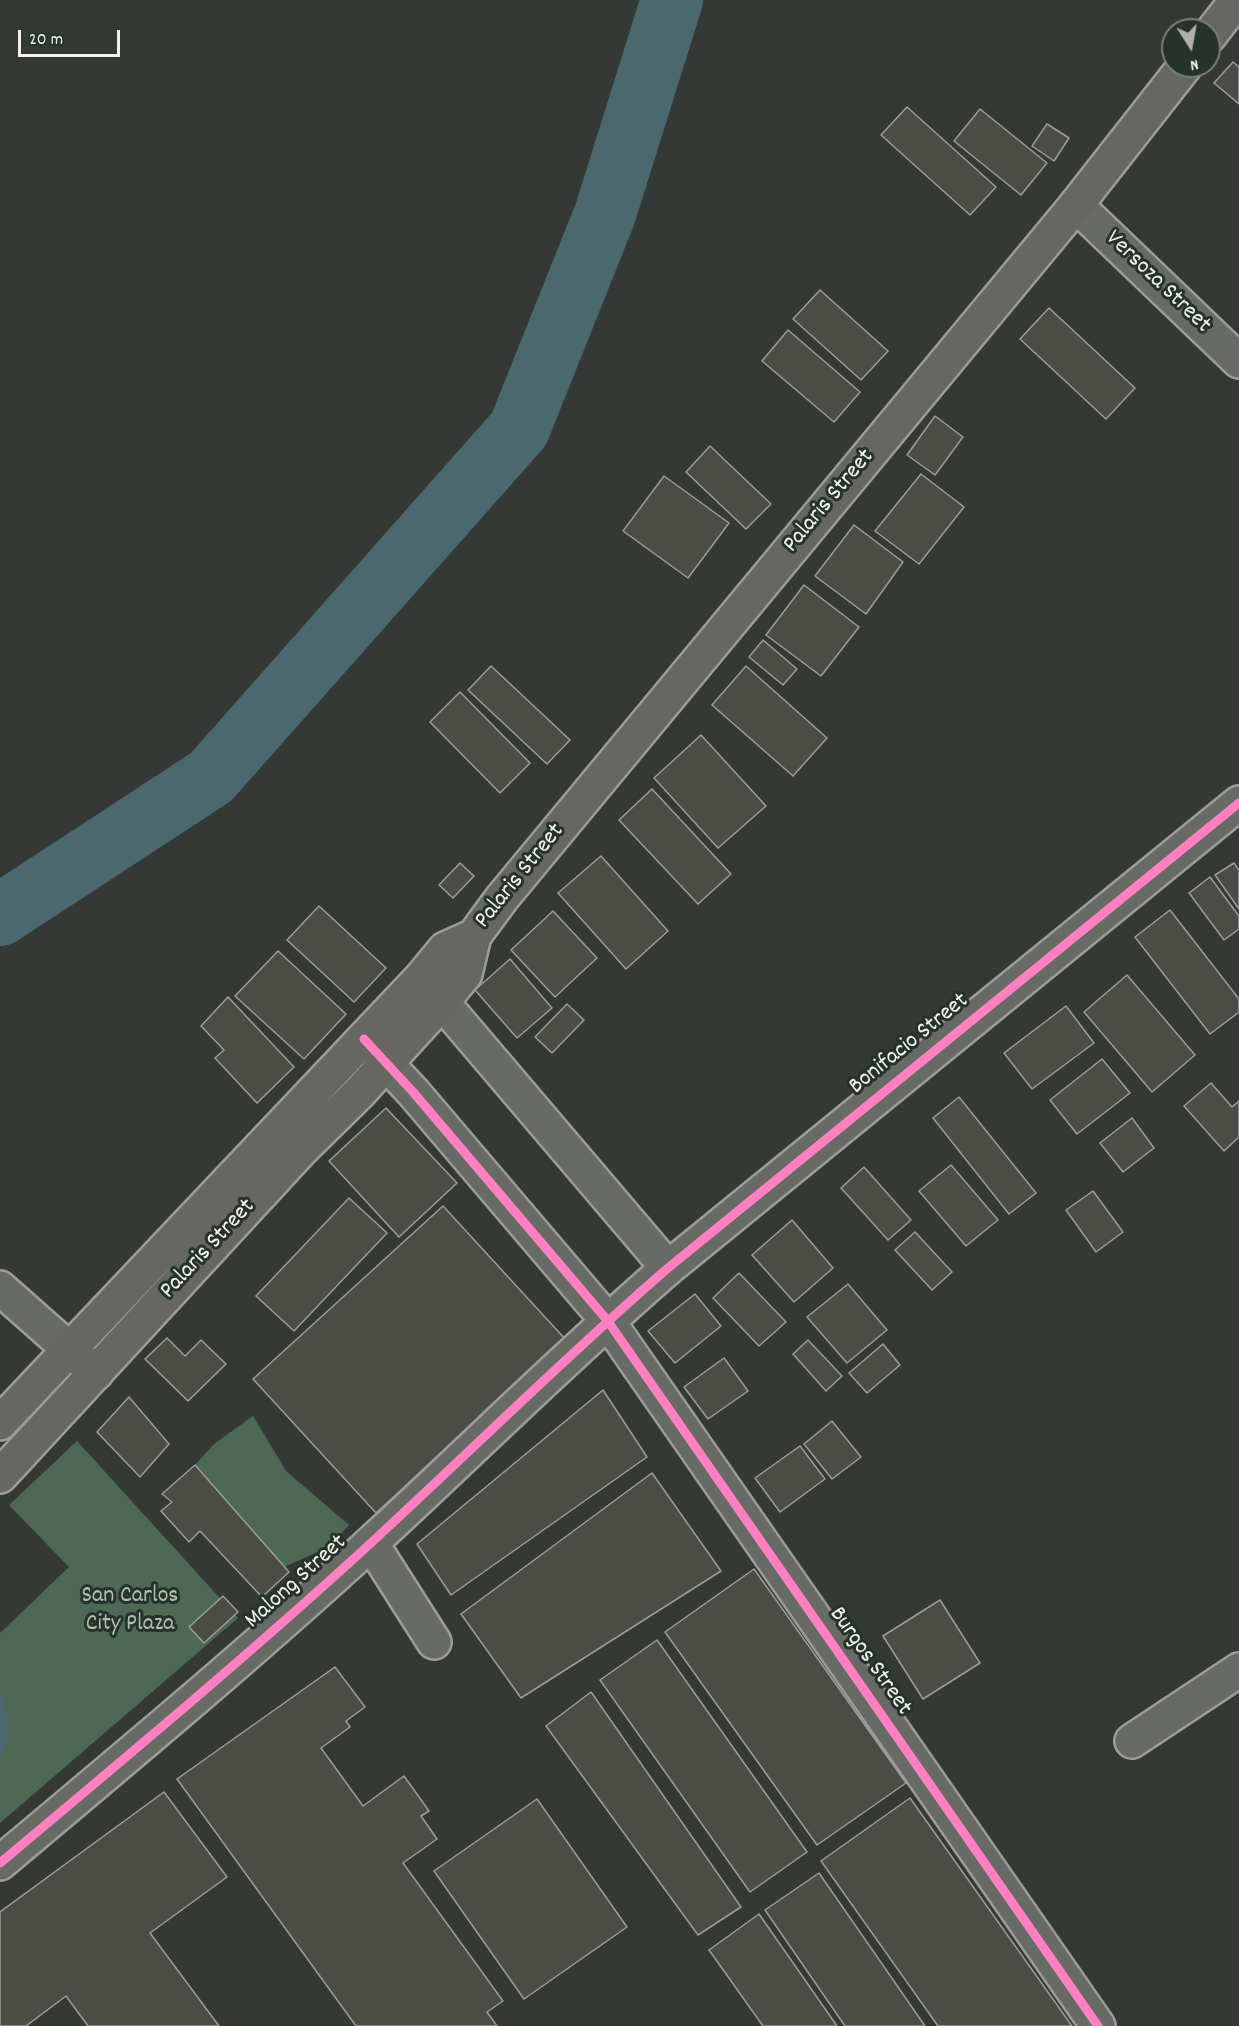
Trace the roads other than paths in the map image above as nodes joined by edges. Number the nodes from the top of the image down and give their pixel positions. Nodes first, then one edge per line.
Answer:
1 (1237, 0) edge
2 (1221, 21) edge
3 (1176, 78) edge
4 (1076, 205) junction
5 (1239, 361) edge
6 (1239, 803) edge
7 (432, 990) junction
8 (364, 1039) junction
9 (387, 1063) junction
10 (668, 1268) junction
11 (0, 1288) edge
12 (607, 1320) junction
13 (69, 1350) junction
14 (96, 1373) junction
15 (0, 1423) edge
16 (0, 1476) edge
17 (371, 1543) junction
18 (434, 1642) dead end
19 (1239, 1670) edge
20 (1132, 1741) dead end
21 (0, 1863) edge
22 (1098, 2026) edge

1 - 2 main road
3 - 4 main road, Palaris Street
4 - 5 street, Versoza Street
4 - 7 main road, Palaris Street
6 - 10 street, Bonifacio Street
7 - 8 main road, Palaris Street
7 - 9 main road, Palaris Street
7 - 10 street
8 - 9 street, Burgos Street
8 - 13 main road, Palaris Street
9 - 12 street, Burgos Street
9 - 14 main road, Palaris Street
10 - 12 street, Bonifacio Street
11 - 13 street
12 - 17 street, Malong Street
12 - 22 street, Burgos Street
13 - 14 street
13 - 15 main road, Palaris Street
14 - 16 main road, Palaris Street
17 - 18 street
17 - 21 street, Malong Street
19 - 20 street

